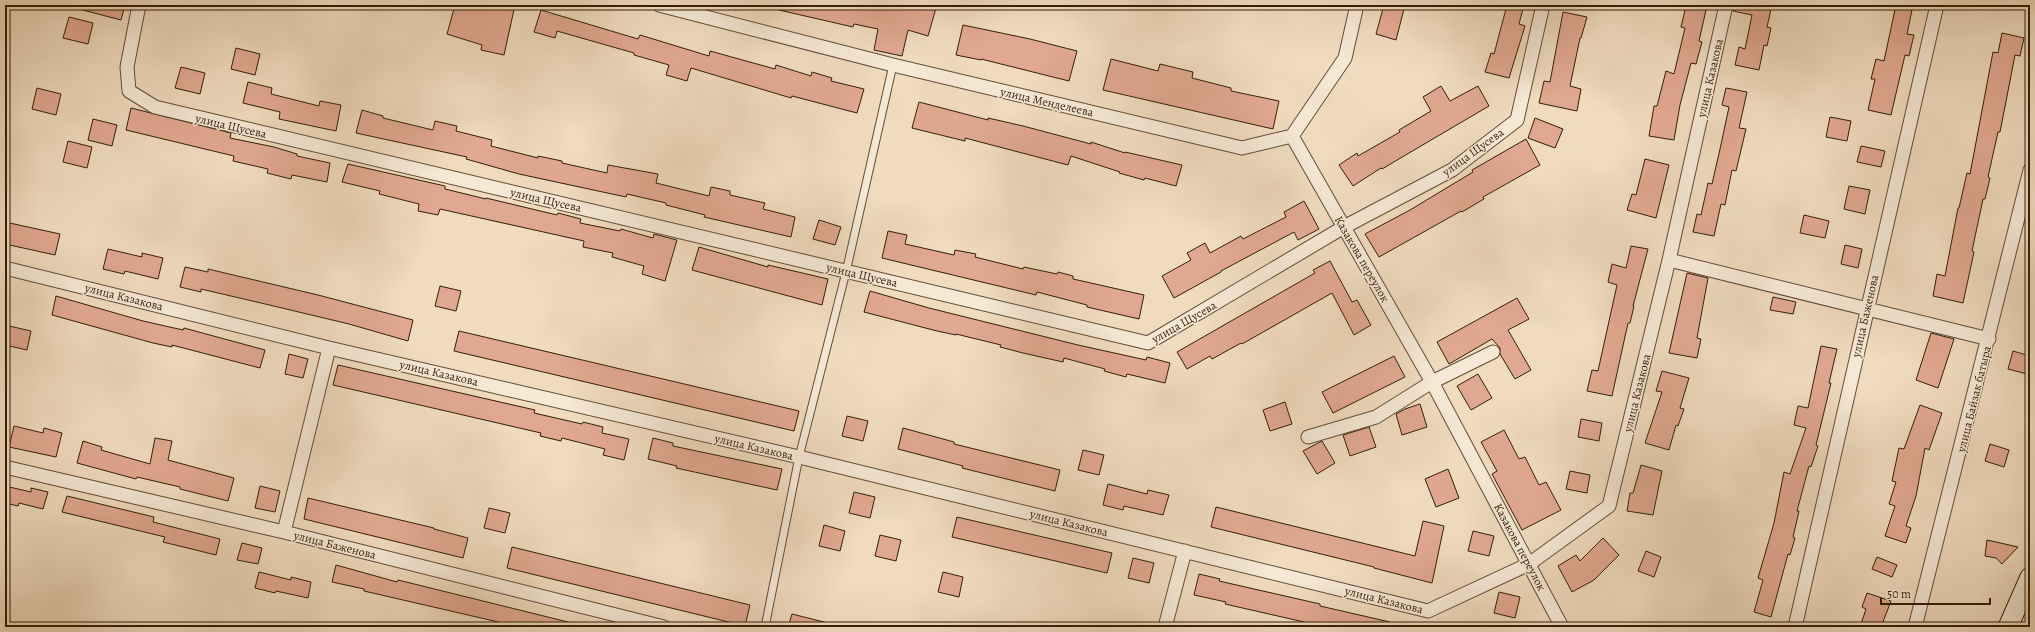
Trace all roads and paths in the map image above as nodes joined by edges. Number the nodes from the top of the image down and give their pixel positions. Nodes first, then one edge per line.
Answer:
1 (139, 5) edge
2 (659, 5) edge
3 (1357, 5) edge
4 (1543, 5) edge
5 (1726, 5) edge
6 (1937, 5) edge
7 (893, 65) junction
8 (1292, 136) junction
9 (2030, 170) edge
10 (1344, 227) junction
11 (1669, 260) junction
12 (5, 268) edge
13 (846, 272) junction
14 (1866, 307) junction
15 (1989, 339) junction
16 (329, 348) junction
17 (1493, 352) dead end
18 (1432, 382) junction
19 (1308, 437) dead end
20 (799, 457) junction
21 (5, 467) edge
22 (284, 532) junction
23 (1185, 551) junction
24 (1529, 564) junction
25 (2030, 577) edge
26 (664, 627) edge
27 (765, 627) edge
28 (1165, 627) edge
29 (1562, 627) edge
30 (1795, 627) edge
31 (1915, 627) edge
32 (2008, 627) edge

1 - 13 street, улица Щусева
2 - 7 street, улица Менделеева
3 - 8 street
4 - 10 street, улица Щусева
5 - 11 street, улица Казакова
6 - 14 street, улица Баженова
7 - 8 street, улица Менделеева
7 - 13 lane
8 - 10 street, Казакова переулок
9 - 15 street, улица Байзак батыра
10 - 13 street, улица Щусева
10 - 18 street, Казакова переулок
11 - 14 street
11 - 24 street, улица Казакова
12 - 16 street, улица Казакова
13 - 20 lane
14 - 15 street
14 - 30 street, улица Баженова
15 - 31 street, улица Байзак батыра
16 - 20 street, улица Казакова
16 - 22 street
17 - 18 street
18 - 19 street
18 - 24 street, Казакова переулок
20 - 23 street, улица Казакова
20 - 27 lane
21 - 22 street, улица Баженова
22 - 26 street, улица Баженова
23 - 24 street, улица Казакова
23 - 28 street
24 - 29 street, Казакова переулок
25 - 32 main road

